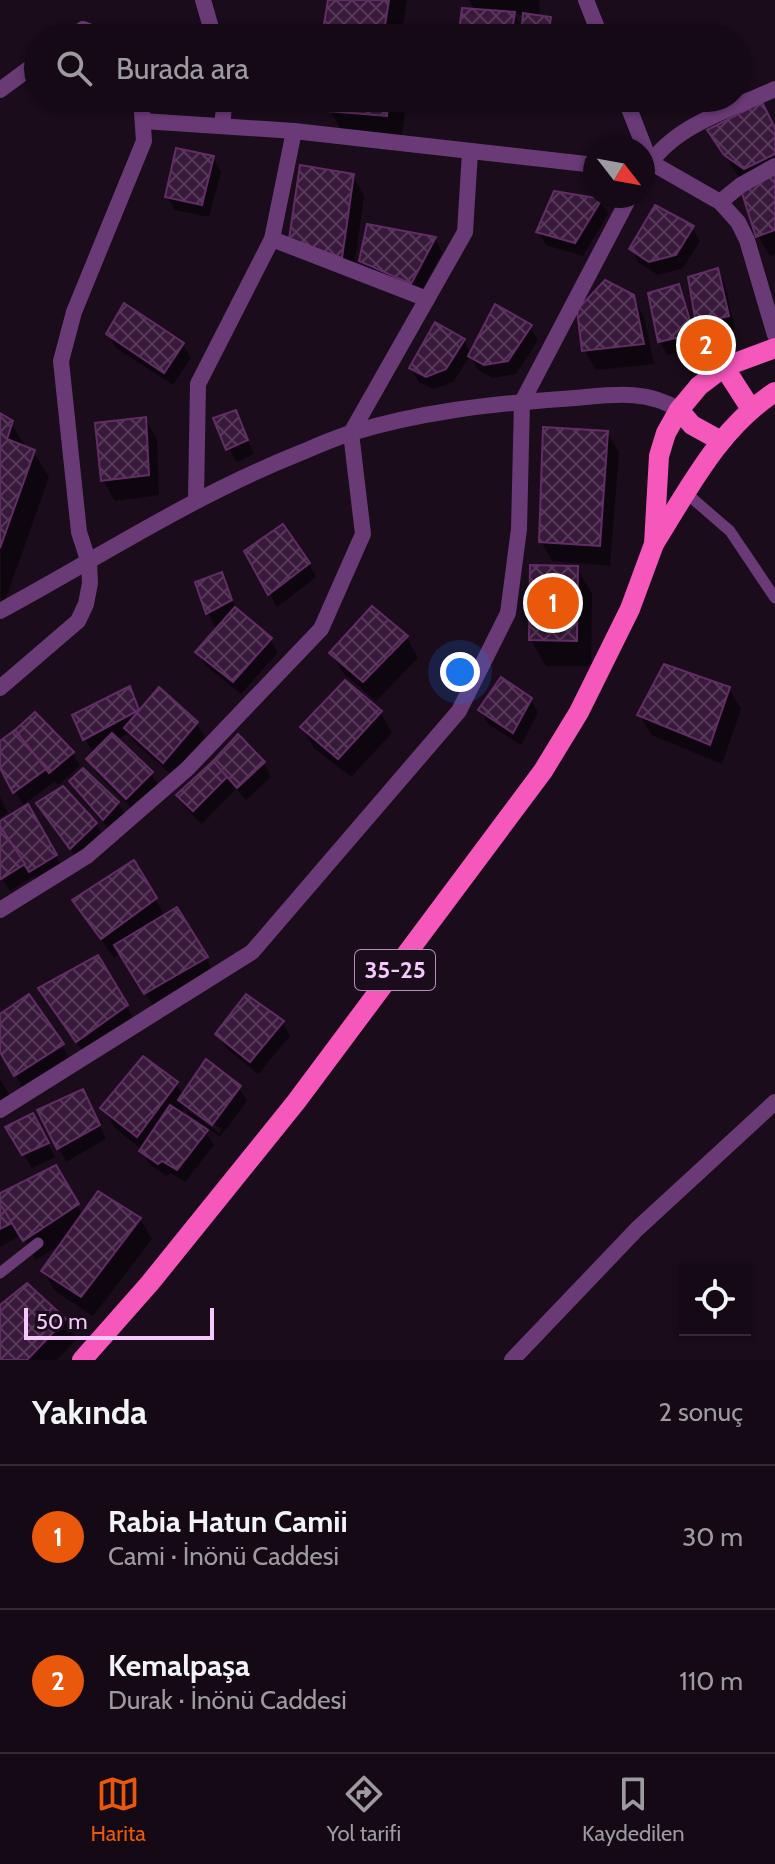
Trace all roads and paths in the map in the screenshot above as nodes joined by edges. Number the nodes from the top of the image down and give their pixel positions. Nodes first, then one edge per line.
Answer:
1 (203, 0) edge
2 (586, 0) edge
3 (210, 24) edge
4 (595, 24) edge
5 (24, 72) edge
6 (775, 89) edge
7 (0, 90) edge
8 (751, 100) edge
9 (142, 112) edge
10 (224, 112) edge
11 (629, 112) edge
12 (725, 112) edge
13 (143, 121) junction
14 (222, 126) junction
15 (294, 131) junction
16 (636, 136) edge
17 (470, 152) junction
18 (655, 155) edge
19 (583, 164) edge
20 (775, 166) edge
21 (655, 171) edge
22 (720, 202) junction
23 (624, 208) edge
24 (272, 239) junction
25 (427, 299) junction
26 (775, 335) edge
27 (775, 348) edge
28 (724, 367) junction
29 (775, 392) edge
30 (522, 402) junction
31 (751, 409) junction
32 (679, 410) junction
33 (351, 433) junction
34 (721, 441) junction
35 (686, 493) junction
36 (196, 499) junction
37 (654, 544) junction
38 (89, 563) junction
39 (775, 598) edge
40 (0, 611) edge
41 (0, 688) edge
42 (0, 910) edge
43 (775, 1102) edge
44 (0, 1110) edge
45 (38, 1243) dead end
46 (0, 1273) edge
47 (82, 1360) edge
48 (512, 1360) edge

1 - 3 street
2 - 4 street
5 - 7 street
6 - 8 street
9 - 13 street
10 - 14 street
11 - 16 street
12 - 18 street
13 - 14 street
13 - 38 street
14 - 15 street
15 - 17 street
15 - 24 street
17 - 19 street
17 - 25 street
20 - 22 street
21 - 22 street
22 - 26 street
23 - 30 street
24 - 25 street
24 - 36 street
25 - 33 street
27 - 28 main road, 35-25
28 - 31 main road
28 - 32 main road, 35-25
29 - 31 main road, 35-25
30 - 32 street
30 - 33 street
30 - 44 street
31 - 34 main road, 35-25
32 - 34 main road
32 - 37 main road, 35-25
33 - 36 street
33 - 42 street
34 - 35 main road, 35-25
35 - 37 main road, 35-25
35 - 39 lane
36 - 38 street
37 - 47 main road, 35-25
38 - 40 street
38 - 41 street
43 - 48 street
45 - 46 lane

